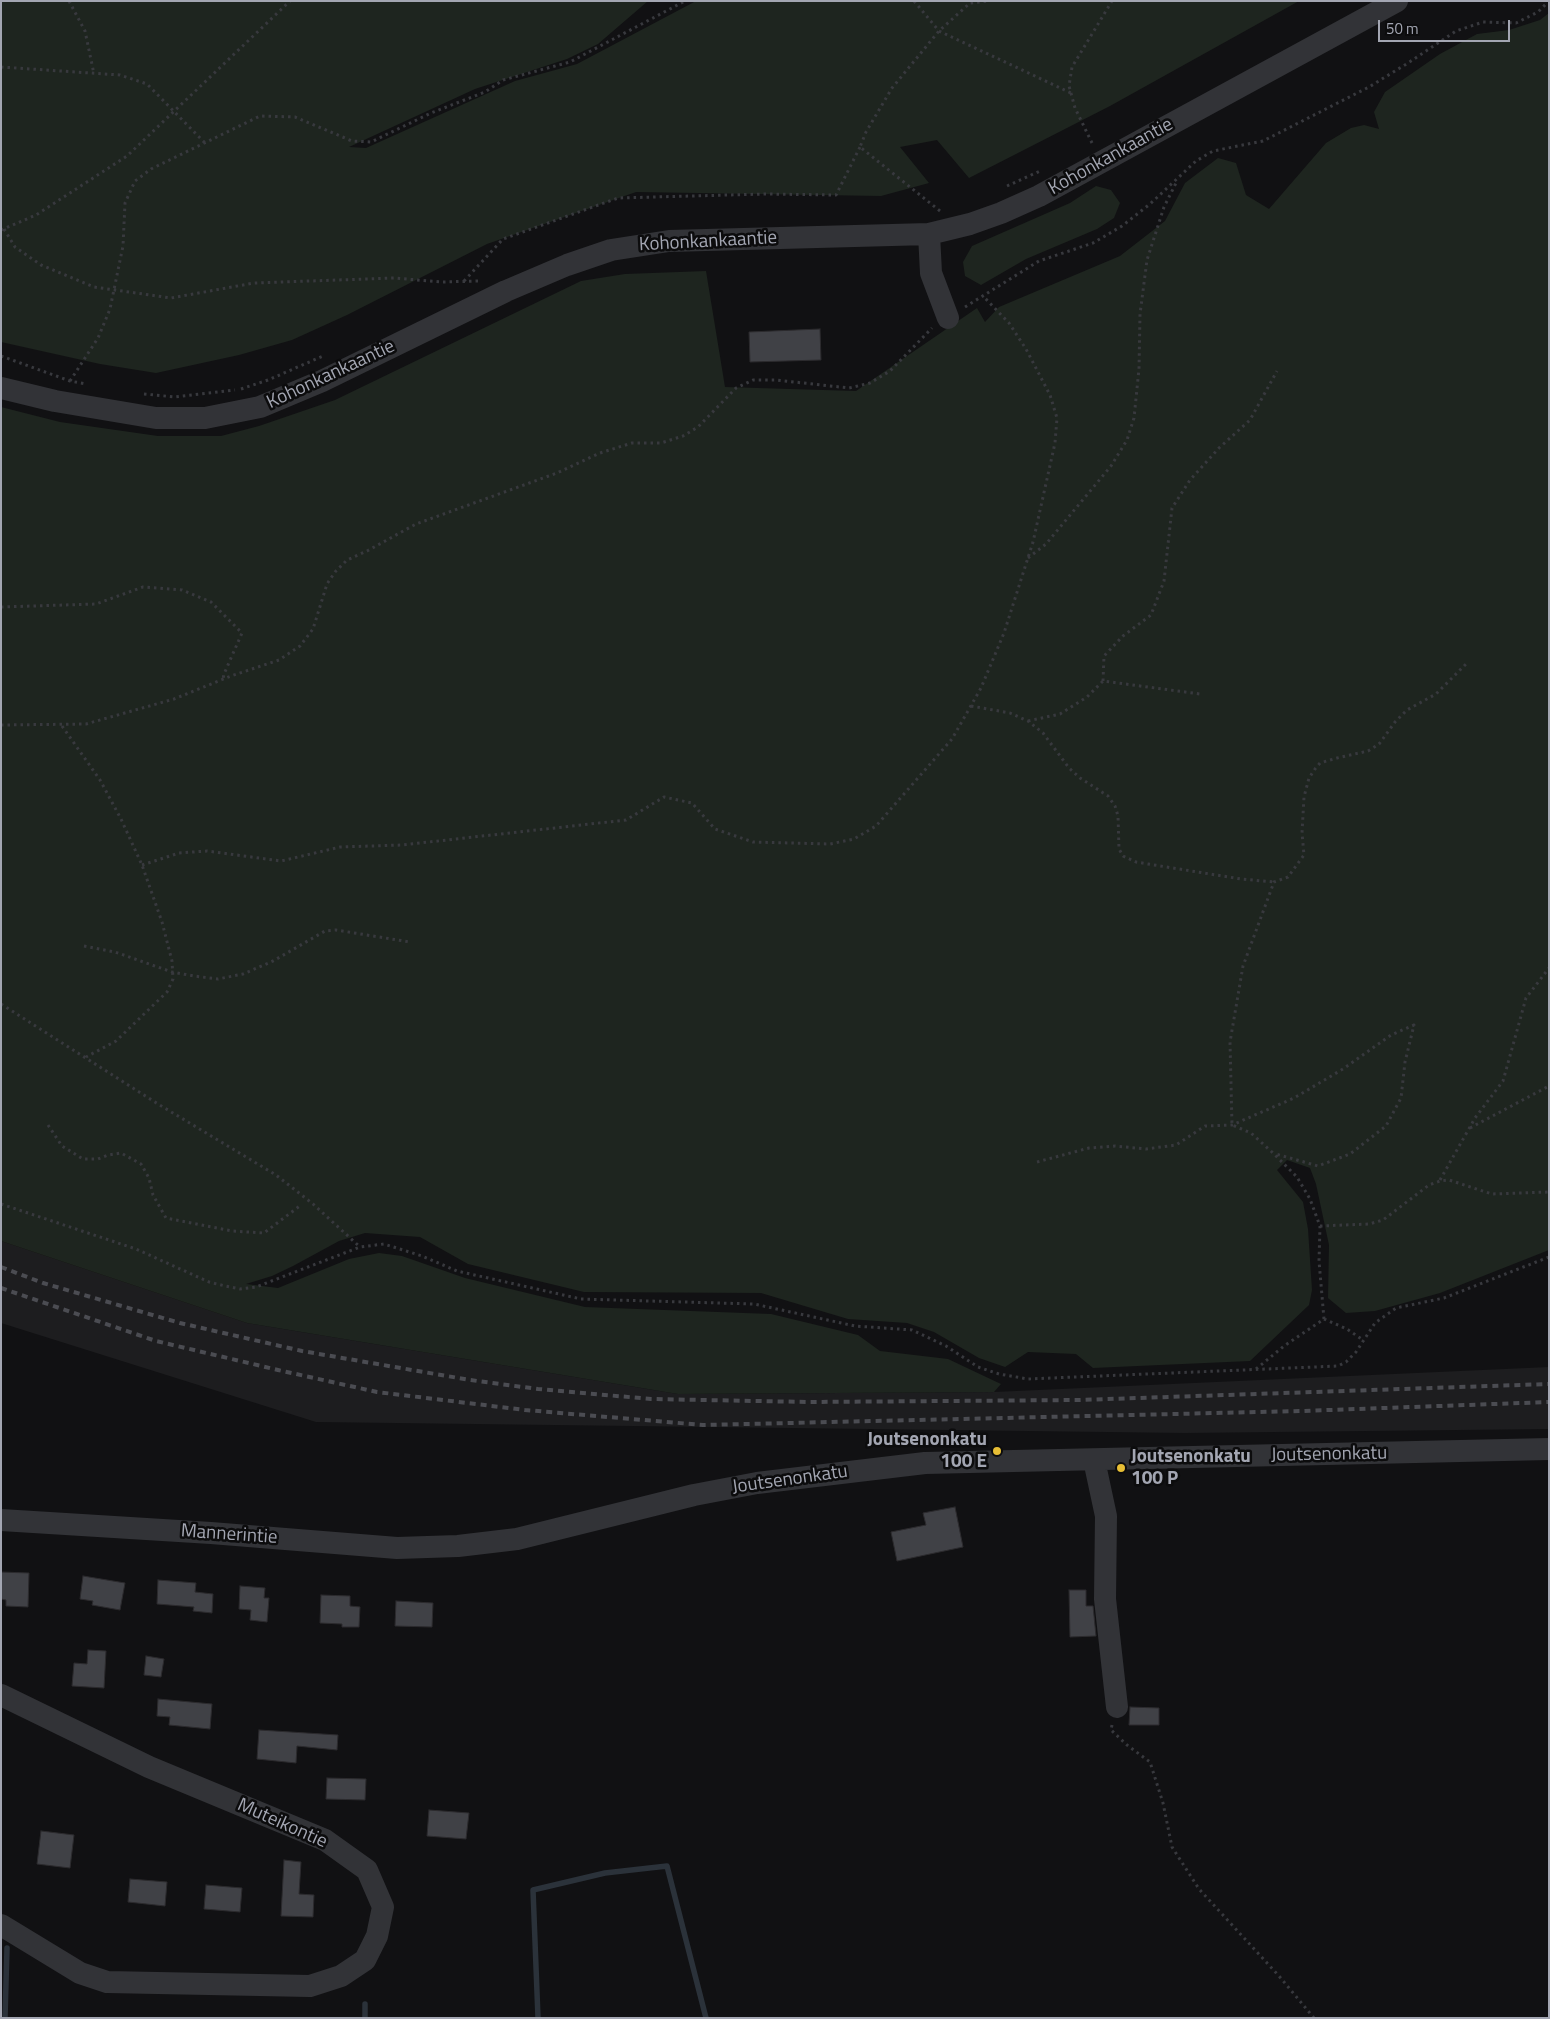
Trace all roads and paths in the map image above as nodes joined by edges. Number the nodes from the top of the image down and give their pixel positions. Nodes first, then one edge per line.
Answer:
1 (69, 1) edge
2 (290, 1) edge
3 (686, 1) edge
4 (914, 1) edge
5 (988, 1) edge
6 (1112, 1) edge
7 (1397, 1) edge
8 (1548, 1) edge
9 (939, 31) junction
10 (1, 67) edge
11 (94, 74) junction
12 (1071, 93) junction
13 (174, 112) junction
14 (205, 143) junction
15 (1092, 143) dead end
16 (860, 147) junction
17 (1178, 178) junction
18 (940, 211) dead end
19 (3, 230) edge
20 (929, 234) junction
21 (463, 281) junction
22 (480, 281) dead end
23 (114, 290) junction
24 (983, 296) junction
25 (948, 318) junction
26 (1277, 371) dead end
27 (70, 381) dead end
28 (1, 388) edge
29 (1028, 558) junction
30 (1, 607) edge
31 (1468, 662) dead end
32 (223, 679) junction
33 (1103, 681) junction
34 (1200, 694) dead end
35 (971, 706) junction
36 (1028, 721) junction
37 (1, 725) edge
38 (62, 725) junction
39 (142, 865) junction
40 (1274, 882) junction
41 (410, 942) dead end
42 (84, 946) dead end
43 (1549, 968) edge
44 (172, 972) junction
45 (1, 1004) edge
46 (86, 1057) junction
47 (1549, 1086) edge
48 (48, 1125) dead end
49 (1232, 1125) junction
50 (1468, 1129) junction
51 (1274, 1153) junction
52 (1037, 1162) dead end
53 (1440, 1181) junction
54 (1549, 1192) edge
55 (1, 1204) edge
56 (301, 1205) dead end
57 (1320, 1226) junction
58 (360, 1247) junction
59 (1549, 1257) edge
60 (1324, 1319) junction
61 (1363, 1340) junction
62 (1256, 1370) junction
63 (1549, 1449) edge
64 (1094, 1460) junction
65 (1, 1520) edge
66 (458, 1546) joint
67 (1, 1695) edge
68 (1116, 1707) joint
69 (1, 1925) edge
70 (1314, 2018) edge

1 - 11 path
2 - 13 path
3 - 14 path
4 - 9 path
5 - 9 path
6 - 12 path
7 - 20 street, Kohonkankaantie
8 - 17 path
9 - 12 path
9 - 16 path
10 - 11 path
11 - 13 path
12 - 15 path
13 - 14 path
13 - 19 path
14 - 23 path
16 - 18 path
16 - 21 path
17 - 24 path
17 - 29 path
19 - 23 path
20 - 25 street
20 - 28 street, Kohonkankaantie
21 - 22 path
21 - 23 path
23 - 27 path
24 - 25 path
24 - 29 path
25 - 32 path
26 - 33 path
29 - 35 path
30 - 32 path
31 - 40 path
32 - 38 path
33 - 34 path
33 - 36 path
35 - 36 path
35 - 39 path
36 - 40 path
37 - 38 path
38 - 39 path
39 - 44 path
40 - 49 path
41 - 44 path
42 - 44 path
43 - 50 path
44 - 46 path
45 - 46 path
46 - 58 path
47 - 50 path
48 - 56 path
49 - 51 path
49 - 51 path
49 - 52 path
50 - 53 path
51 - 57 path
53 - 54 path
53 - 57 path
55 - 58 path
57 - 60 path
58 - 62 path
59 - 61 path
60 - 61 path
60 - 62 path
61 - 62 path
63 - 64 street, Joutsenonkatu
64 - 66 street, Joutsenonkatu
64 - 68 street
65 - 66 street, Mannerintie
67 - 69 street, Muteikontie
68 - 70 path

